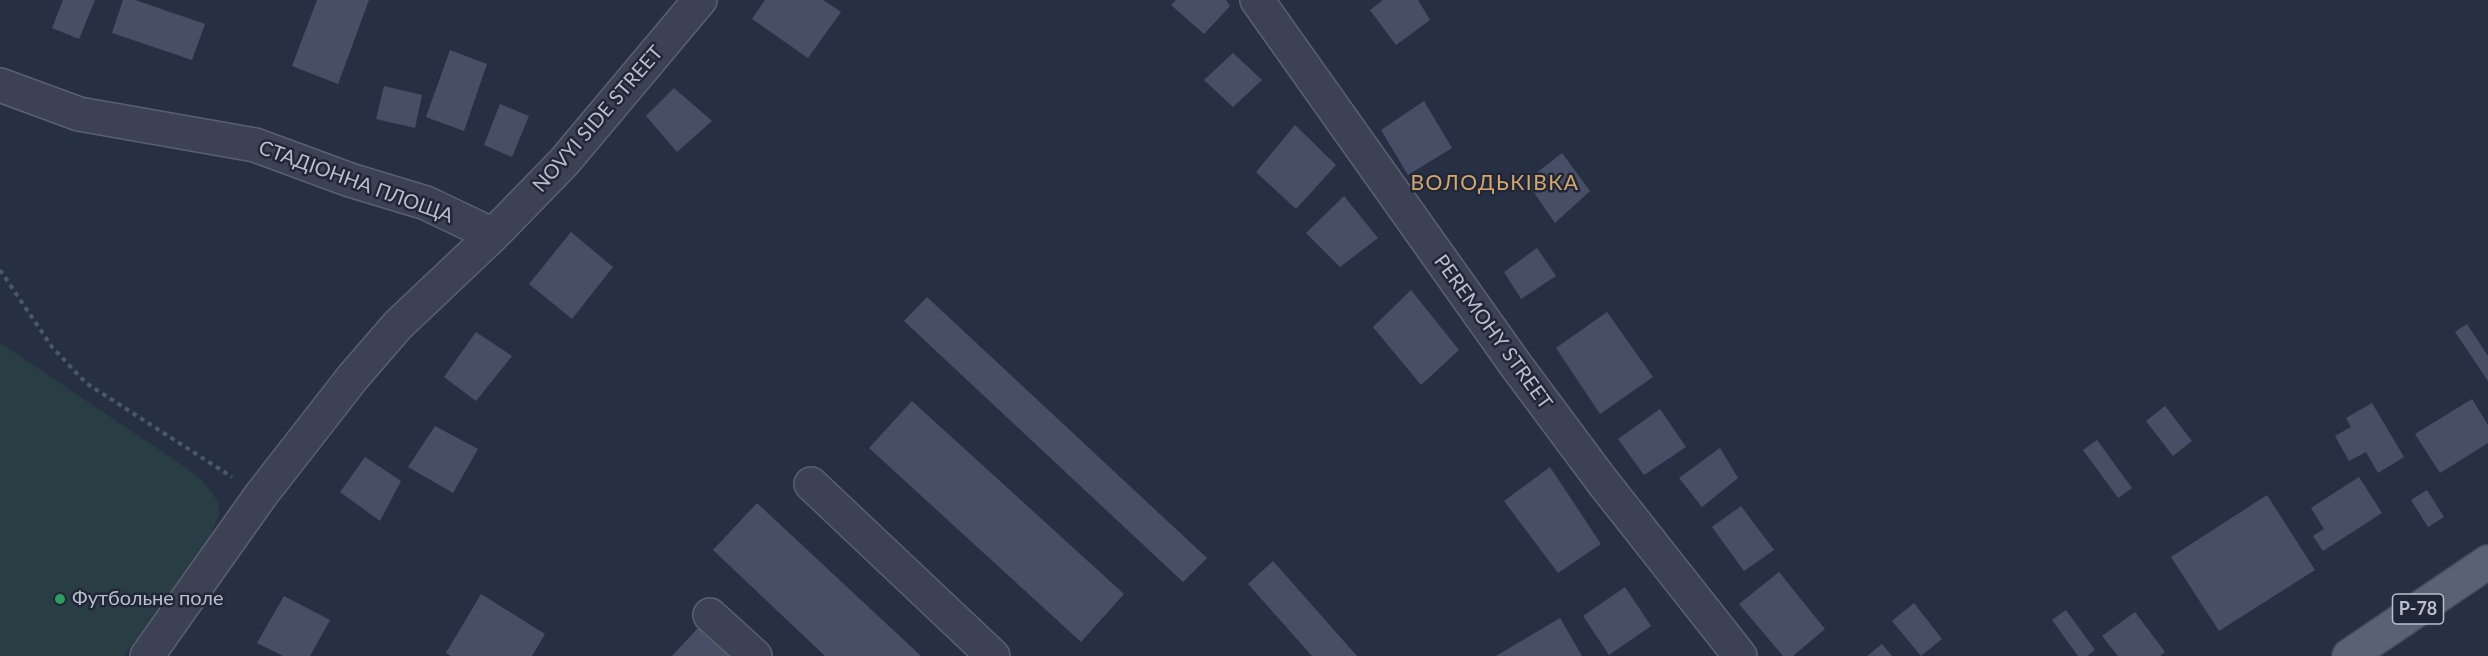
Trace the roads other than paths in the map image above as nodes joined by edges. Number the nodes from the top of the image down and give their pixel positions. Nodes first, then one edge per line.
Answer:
1 (700, 0) edge
2 (1257, 0) edge
3 (0, 85) edge
4 (493, 236) junction
5 (811, 484) dead end
6 (2488, 562) edge
7 (710, 615) dead end
8 (147, 656) edge
9 (755, 656) edge
10 (993, 656) edge
11 (1740, 656) edge
12 (2349, 656) edge

1 - 4 street, NOVYI SIDE STREET
2 - 11 street, PEREMOHY STREET
3 - 4 street, СТАДІОННА ПЛОЩА
4 - 8 street
5 - 10 street
6 - 12 main road, Р-78
7 - 9 street

